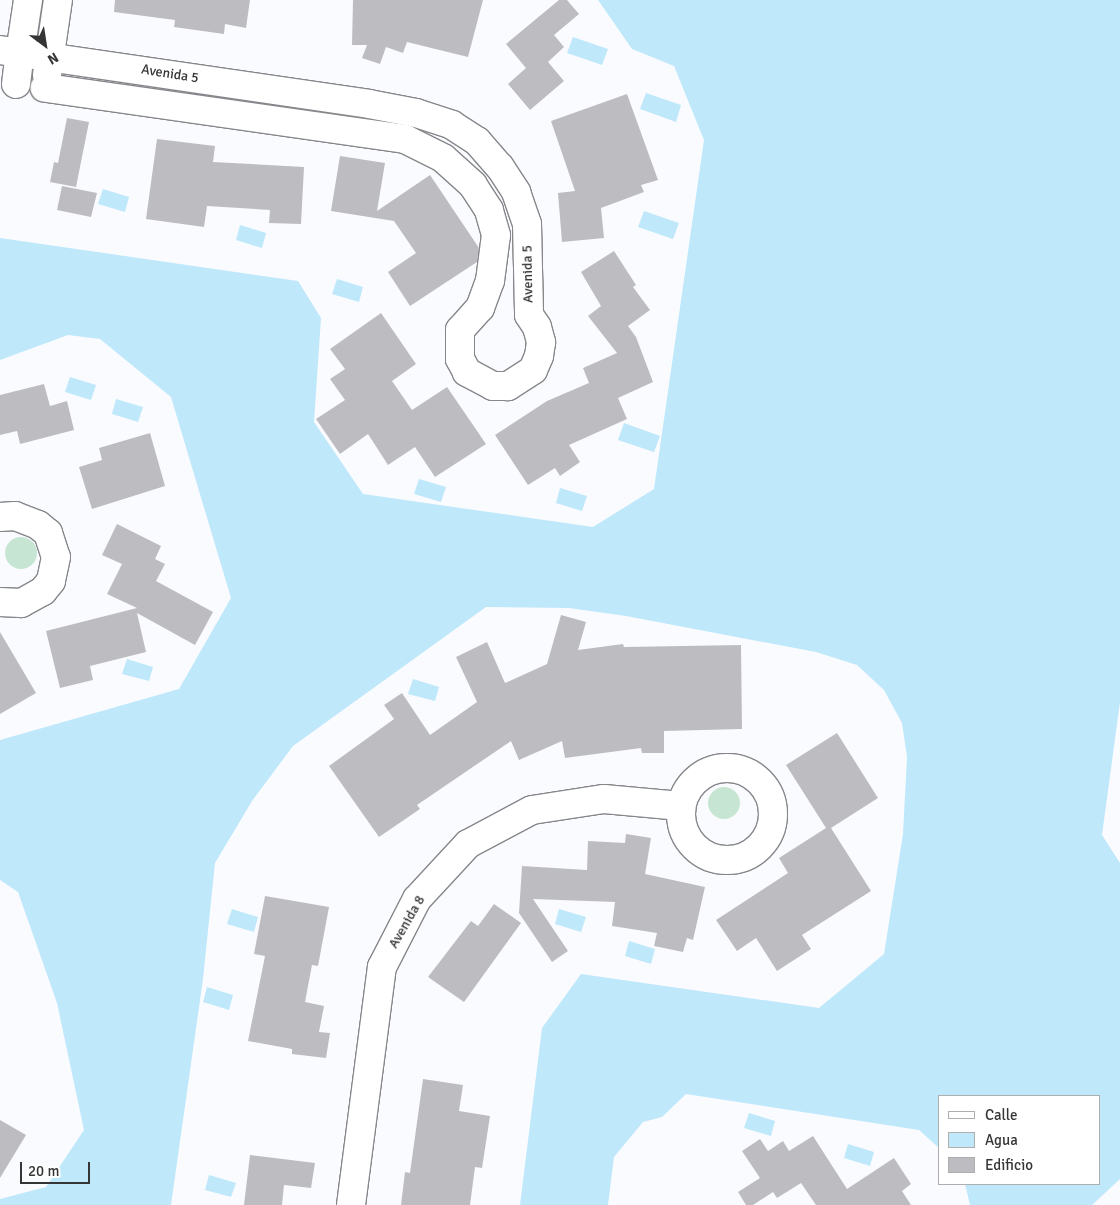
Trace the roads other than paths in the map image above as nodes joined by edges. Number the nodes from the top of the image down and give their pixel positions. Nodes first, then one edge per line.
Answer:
1 (28, 0) edge
2 (58, 0) edge
3 (10, 51) edge
4 (49, 56) junction
5 (8, 83) edge
6 (45, 88) junction
7 (480, 308) junction
8 (529, 315) junction
9 (0, 517) edge
10 (0, 602) edge
11 (681, 806) dead end
12 (351, 1205) edge

1 - 3 street
2 - 4 street
3 - 4 street, Avenida 5
3 - 5 street
4 - 6 street
4 - 8 street, Avenida 5
5 - 6 street, Avenida 5
6 - 7 street, Avenida 5
7 - 8 street
7 - 8 street, Avenida 5
9 - 10 street
11 - 12 street, Avenida 8

